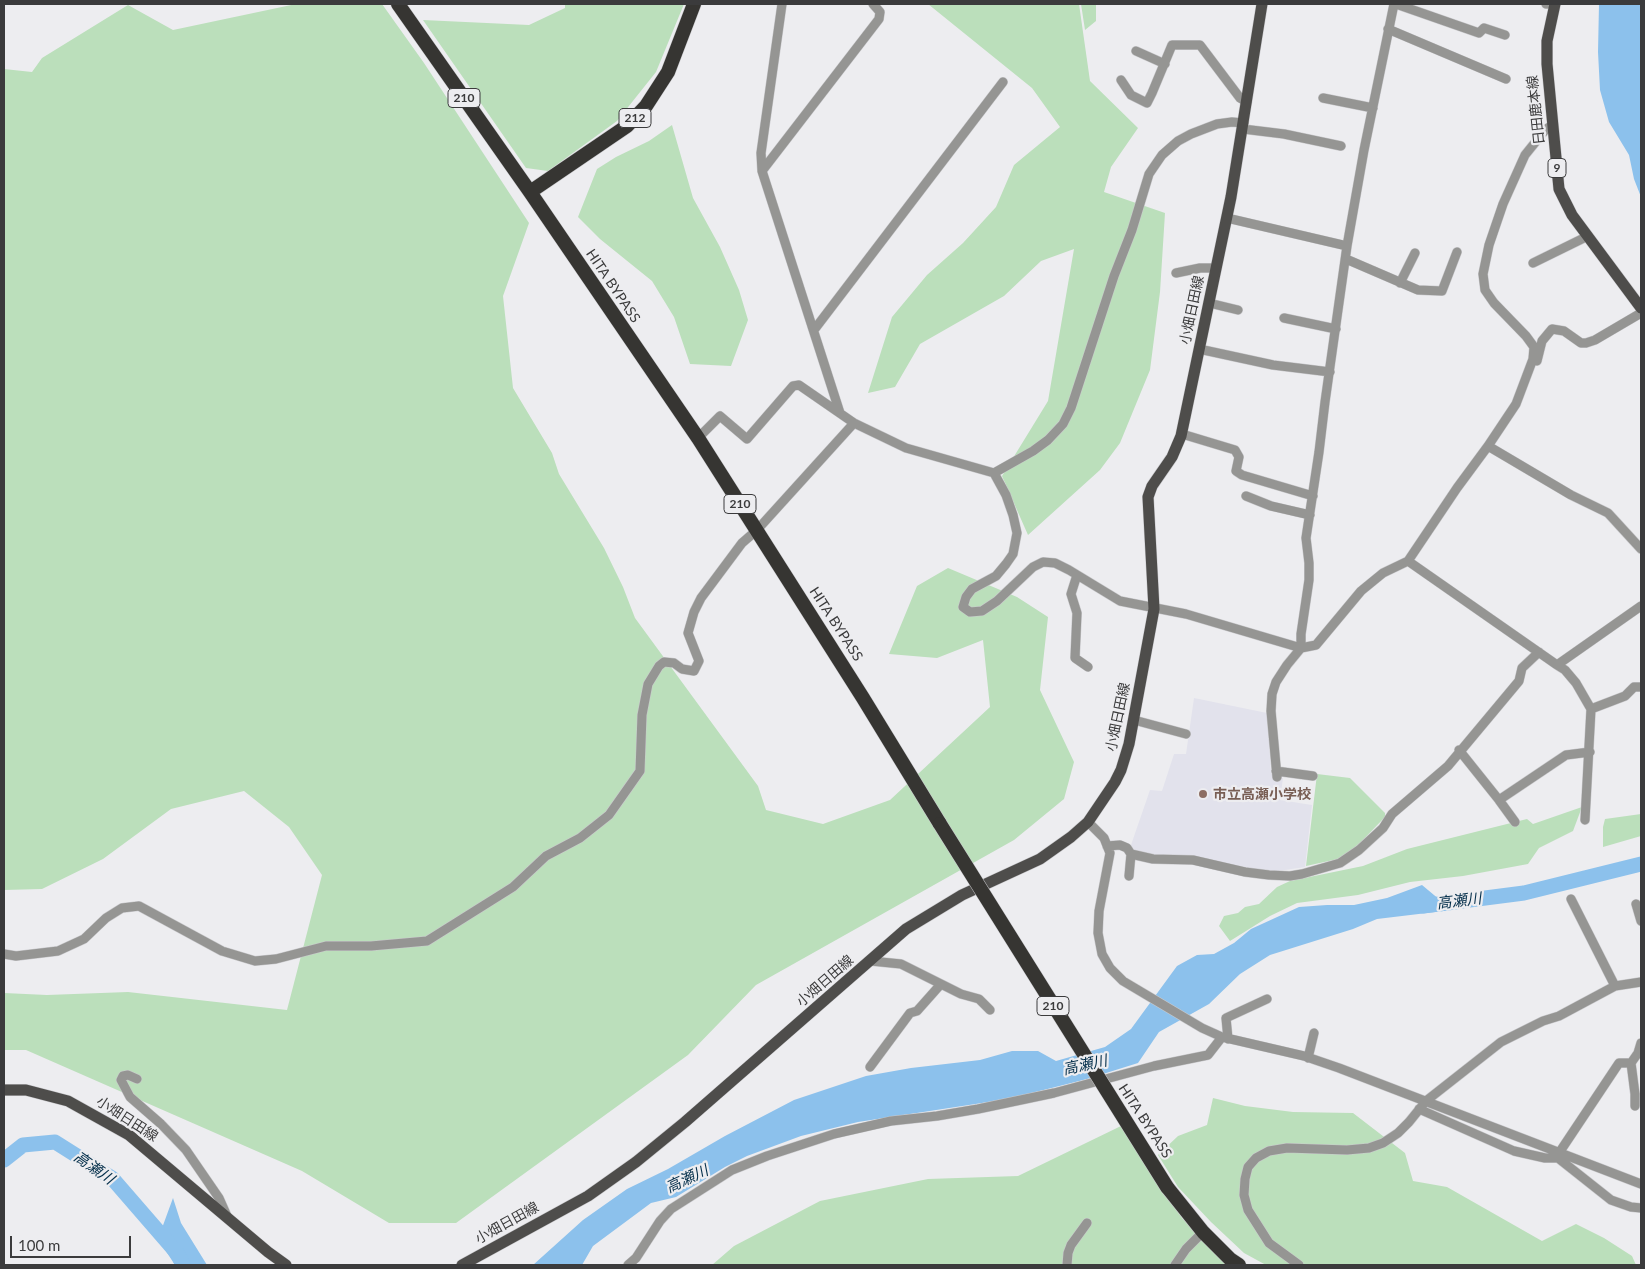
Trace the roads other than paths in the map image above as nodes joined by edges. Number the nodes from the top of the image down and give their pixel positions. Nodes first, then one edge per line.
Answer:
1 (398, 4) edge
2 (694, 4) edge
3 (782, 4) edge
4 (873, 4) edge
5 (1262, 4) edge
6 (1395, 4) edge
7 (1555, 4) edge
8 (1388, 29) junction
9 (1505, 35) dead end
10 (1136, 51) dead end
11 (1165, 64) junction
12 (1121, 80) dead end
13 (1506, 80) dead end
14 (1003, 82) dead end
15 (1323, 98) dead end
16 (1247, 102) junction
17 (1373, 108) junction
18 (1553, 125) junction
19 (1243, 126) junction
20 (1341, 146) dead end
21 (762, 171) junction
22 (530, 192) junction
23 (1227, 218) junction
24 (1588, 236) junction
25 (1348, 246) junction
26 (1457, 252) dead end
27 (1415, 253) dead end
28 (1346, 259) junction
29 (1533, 263) dead end
30 (1216, 268) junction
31 (1176, 273) dead end
32 (1400, 283) junction
33 (1209, 303) junction
34 (1641, 308) edge
35 (1238, 310) dead end
36 (1641, 313) edge
37 (1284, 318) dead end
38 (1336, 329) junction
39 (814, 330) junction
40 (1199, 349) junction
41 (1330, 372) junction
42 (1520, 393) junction
43 (840, 414) junction
44 (854, 423) junction
45 (1182, 434) junction
46 (698, 438) junction
47 (1488, 446) junction
48 (994, 473) junction
49 (1246, 496) dead end
50 (1312, 496) junction
51 (1310, 515) junction
52 (757, 530) junction
53 (1641, 549) edge
54 (1408, 561) junction
55 (1077, 575) junction
56 (1641, 606) edge
57 (1154, 609) junction
58 (1301, 648) junction
59 (1539, 652) junction
60 (1558, 665) junction
61 (1088, 667) dead end
62 (1641, 687) edge
63 (1591, 709) junction
64 (1134, 720) junction
65 (1186, 734) dead end
66 (1459, 750) junction
67 (1590, 752) junction
68 (1313, 776) dead end
69 (1499, 800) junction
70 (1586, 820) dead end
71 (1088, 822) junction
72 (1515, 822) dead end
73 (1107, 846) junction
74 (1131, 854) junction
75 (1129, 876) dead end
76 (1571, 899) dead end
77 (1636, 904) dead end
78 (1641, 921) edge
79 (4, 954) edge
80 (871, 961) junction
81 (1641, 983) edge
82 (940, 984) junction
83 (1615, 986) junction
84 (1267, 999) dead end
85 (990, 1010) dead end
86 (1314, 1033) dead end
87 (1225, 1038) junction
88 (1641, 1043) edge
89 (1308, 1058) junction
90 (1631, 1063) junction
91 (870, 1067) dead end
92 (138, 1079) dead end
93 (4, 1090) edge
94 (1426, 1101) junction
95 (1635, 1106) dead end
96 (1419, 1109) junction
97 (1559, 1155) junction
98 (1641, 1184) edge
99 (1641, 1208) edge
100 (228, 1219) junction
101 (1087, 1224) dead end
102 (1203, 1232) junction
103 (286, 1265) edge
104 (462, 1265) edge
105 (628, 1265) edge
106 (1067, 1265) edge
107 (1176, 1265) edge
108 (1239, 1265) edge
109 (1299, 1265) edge

1 - 22 highway, HITA BYPASS / 210
2 - 22 highway, 212
3 - 21 street
4 - 21 street
5 - 16 main road, 小畑日田線
6 - 8 street
6 - 9 street
7 - 18 main road, 日田鹿本線 / 9
8 - 13 street
8 - 17 street
10 - 11 street
11 - 12 street
11 - 16 street
14 - 39 street
15 - 17 street
16 - 19 main road, 小畑日田線
17 - 25 street
18 - 24 main road, 日田鹿本線 / 9
18 - 42 street
19 - 20 street
19 - 23 main road, 小畑日田線
19 - 48 street
21 - 39 street
22 - 46 highway, HITA BYPASS / 210
23 - 25 street
23 - 30 main road, 小畑日田線
24 - 29 street
24 - 34 main road, 日田鹿本線 / 9
25 - 28 street
26 - 32 street
27 - 32 street
28 - 32 street
28 - 38 street
30 - 31 street
30 - 33 main road, 小畑日田線
33 - 35 street
33 - 40 main road, 小畑日田線
36 - 42 street
37 - 38 street
38 - 41 street
39 - 43 street
40 - 41 street
40 - 45 main road, 小畑日田線
41 - 50 street
42 - 47 street
43 - 44 street
43 - 46 street
44 - 48 street
44 - 52 street
45 - 50 street
45 - 57 main road, 小畑日田線
46 - 52 highway, HITA BYPASS / 210
47 - 53 street
47 - 54 street
48 - 55 street
49 - 51 street
50 - 51 street
51 - 58 street
52 - 79 street
52 - 102 highway, HITA BYPASS / 210, bridge
54 - 58 street
54 - 59 street
55 - 57 street
55 - 61 street
56 - 60 street
57 - 58 street
57 - 64 main road, 小畑日田線
58 - 68 street
59 - 60 street
59 - 66 street
60 - 63 street
62 - 63 street
63 - 67 street
64 - 65 street
64 - 71 main road, 小畑日田線
66 - 69 street
66 - 74 street
67 - 69 street
67 - 70 street
69 - 72 street
71 - 73 street
71 - 80 main road, 小畑日田線
73 - 74 street
73 - 87 street
74 - 75 street
76 - 83 street
77 - 78 street
80 - 82 street
80 - 104 main road, 小畑日田線
81 - 83 street
82 - 85 street
82 - 91 street
83 - 94 street
84 - 87 street
86 - 89 street
87 - 89 street
87 - 105 street
88 - 90 street
89 - 94 street
90 - 95 street
90 - 97 street
92 - 100 street
93 - 100 main road, 小畑日田線
94 - 96 street
94 - 97 street
96 - 97 street
96 - 109 street
97 - 98 street
97 - 99 street
100 - 103 main road, 小畑日田線
101 - 106 street
102 - 107 street
102 - 108 highway, HITA BYPASS / 210

